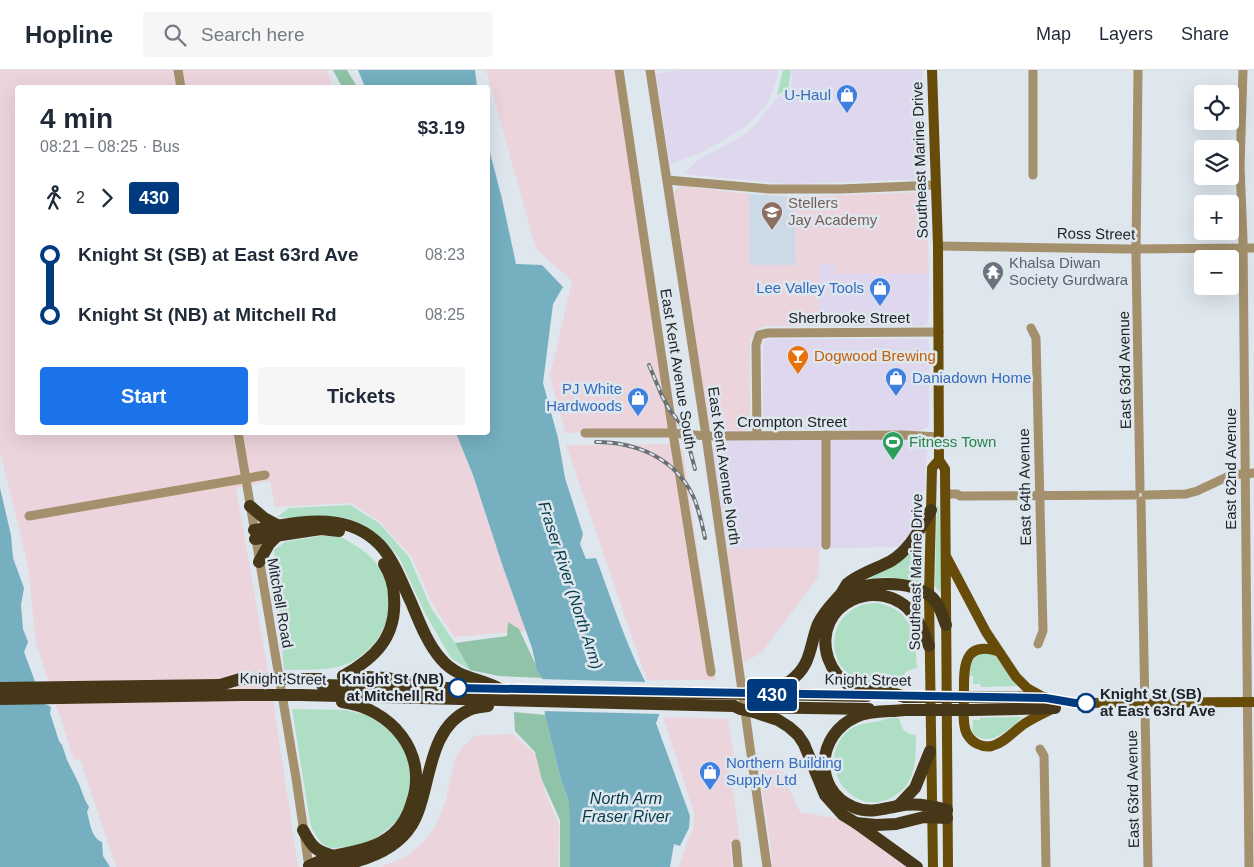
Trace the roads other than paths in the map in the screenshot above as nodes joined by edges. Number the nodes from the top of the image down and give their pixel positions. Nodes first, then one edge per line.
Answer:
1 (178, 70) edge
2 (619, 70) edge
3 (650, 70) edge
4 (932, 70) edge
5 (1033, 70) edge
6 (1138, 70) edge
7 (1243, 70) edge
8 (180, 85) edge
9 (1033, 175) dead end
10 (667, 180) junction
11 (936, 185) junction
12 (938, 246) junction
13 (1243, 248) junction
14 (1254, 248) edge
15 (1136, 249) junction
16 (1031, 328) dead end
17 (939, 332) junction
18 (585, 433) dead end
19 (673, 433) junction
20 (238, 435) edge
21 (756, 435) junction
22 (826, 435) junction
23 (706, 436) junction
24 (939, 437) junction
25 (939, 460) junction
26 (1250, 473) edge
27 (265, 475) dead end
28 (245, 478) junction
29 (1038, 495) junction
30 (1141, 495) junction
31 (945, 496) junction
32 (250, 506) junction
33 (931, 510) junction
34 (29, 516) dead end
35 (278, 531) junction
36 (255, 535) junction
37 (826, 545) dead end
38 (946, 557) junction
39 (259, 562) junction
40 (842, 593) junction
41 (929, 594) junction
42 (946, 625) junction
43 (1038, 644) dead end
44 (930, 646) junction
45 (997, 651) junction
46 (711, 672) dead end
47 (343, 676) junction
48 (0, 688) edge
49 (421, 688) junction
50 (322, 690) junction
51 (504, 695) junction
52 (0, 698) edge
53 (1046, 698) junction
54 (1250, 702) edge
55 (905, 703) junction
56 (972, 703) junction
57 (1075, 703) junction
58 (1146, 703) junction
59 (754, 704) junction
60 (1055, 708) junction
61 (1040, 749) dead end
62 (930, 751) junction
63 (898, 806) junction
64 (933, 812) junction
65 (947, 814) junction
66 (856, 823) junction
67 (304, 830) junction
68 (736, 844) dead end
69 (335, 863) edge
70 (309, 866) edge
71 (738, 867) edge
72 (767, 867) edge
73 (916, 867) edge
74 (933, 867) edge
75 (948, 867) edge
76 (1046, 867) edge
77 (1148, 867) edge
78 (1249, 867) edge

1 - 8 street
2 - 19 street, East Kent Avenue South
3 - 10 street, East Kent Avenue North
4 - 11 main road, Southeast Marine Drive
5 - 9 street
6 - 15 street, East 63rd Avenue
7 - 13 street, East 62nd Avenue
10 - 11 street
10 - 23 street, East Kent Avenue North
11 - 12 main road, Southeast Marine Drive
12 - 15 street, Ross Street
12 - 17 main road, Southeast Marine Drive
13 - 14 street, Ross Street
13 - 15 street, Ross Street
13 - 26 street, East 62nd Avenue
15 - 30 street, East 63rd Avenue
16 - 29 street, East 64th Avenue
17 - 21 street, Sherbrooke Street
17 - 24 main road, Southeast Marine Drive
18 - 19 street, Crompton Street
19 - 23 street, Crompton Street
19 - 46 street, East Kent Avenue South
20 - 28 street, Mitchell Road
21 - 22 street, Crompton Street
21 - 23 street, Crompton Street
22 - 24 street, Crompton Street
22 - 37 street
23 - 72 street, East Kent Avenue North
24 - 25 main road, Southeast Marine Drive
25 - 31 main road, Southeast Marine Drive
25 - 33 main road, Southeast Marine Drive
26 - 30 street
26 - 54 street, East 62nd Avenue
27 - 28 street
28 - 32 street, Mitchell Road
28 - 34 street
29 - 30 street
29 - 31 street
29 - 43 street, East 64th Avenue
30 - 58 street, East 63rd Avenue
31 - 38 main road, Southeast Marine Drive
32 - 35 highway
32 - 36 street, Mitchell Road
33 - 40 highway
33 - 41 main road, Southeast Marine Drive
35 - 36 highway
35 - 39 highway
35 - 47 highway
35 - 51 highway
36 - 39 street, Mitchell Road
38 - 42 main road, Southeast Marine Drive
38 - 45 main road
39 - 67 street, Mitchell Road
40 - 41 highway
40 - 59 highway
41 - 42 highway
41 - 44 main road, Southeast Marine Drive
42 - 65 main road, Southeast Marine Drive
44 - 55 highway
44 - 62 main road, Southeast Marine Drive
45 - 53 main road
45 - 60 main road
47 - 49 highway
47 - 50 highway
48 - 50 highway, Knight Street, bridge
49 - 50 highway, Knight Street
49 - 51 highway, Knight Street
50 - 51 highway, Knight Street
50 - 52 highway, Knight Street, bridge
50 - 69 highway
51 - 59 highway, Knight Street, bridge
51 - 59 highway, Knight Street, bridge
51 - 69 highway
53 - 56 highway, Knight Street
53 - 57 main road, Knight Street
54 - 58 main road, Knight Street
54 - 78 street, East 62nd Avenue
55 - 56 highway, Knight Street, bridge
55 - 59 highway, Knight Street
55 - 63 highway
56 - 60 highway, Knight Street
57 - 58 main road, Knight Street
57 - 60 main road, Knight Street
58 - 77 street, East 63rd Avenue
59 - 66 highway
61 - 76 street
62 - 63 highway
62 - 64 main road, Southeast Marine Drive
63 - 64 highway
64 - 65 highway
64 - 66 highway
64 - 74 main road, Southeast Marine Drive
65 - 75 main road, Southeast Marine Drive
66 - 73 highway
67 - 69 highway
67 - 70 street, Mitchell Road
68 - 71 street
69 - 70 highway

